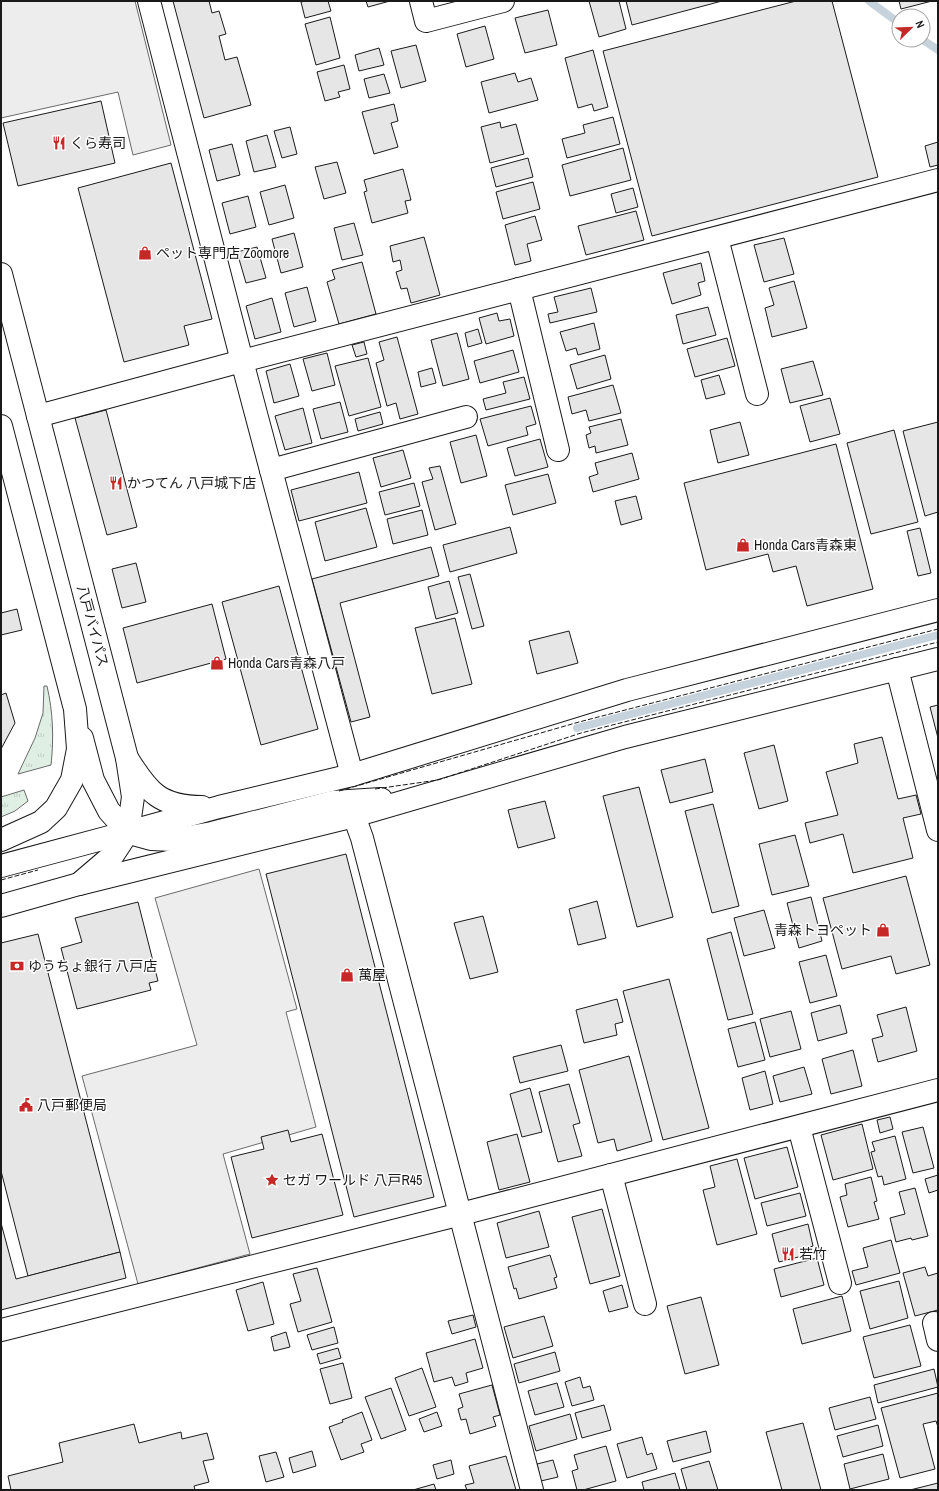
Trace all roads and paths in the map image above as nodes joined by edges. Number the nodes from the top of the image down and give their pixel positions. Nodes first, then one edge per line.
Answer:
1 (149, 1) edge
2 (420, 1) edge
3 (503, 1) edge
4 (938, 180) edge
5 (717, 238) junction
6 (1, 274) edge
7 (519, 289) junction
8 (242, 361) junction
9 (757, 394) dead end
10 (38, 416) junction
11 (466, 416) dead end
12 (1, 426) edge
13 (558, 450) dead end
14 (271, 470) junction
15 (938, 610) edge
16 (938, 659) edge
17 (897, 669) junction
18 (75, 709) junction
19 (127, 758) junction
20 (352, 775) junction
21 (426, 796) junction
22 (219, 807) junction
23 (354, 816) junction
24 (938, 830) edge
25 (128, 832) junction
26 (1, 840) edge
27 (1, 866) edge
28 (79, 884) junction
29 (1, 906) edge
30 (938, 1090) edge
31 (799, 1127) junction
32 (611, 1175) junction
33 (461, 1214) junction
34 (840, 1284) dead end
35 (645, 1304) dead end
36 (1, 1330) edge
37 (532, 1490) edge

1 - 8 main road
2 - 3 main road
4 - 5 main road
5 - 7 main road
5 - 9 main road
6 - 10 main road, 八戸バイパス
7 - 8 main road
7 - 13 main road
8 - 10 main road
8 - 14 main road
10 - 19 main road, 八戸バイパス
11 - 14 main road
12 - 18 main road
14 - 20 main road
15 - 20 main road
16 - 17 main road
17 - 21 main road
17 - 24 main road
18 - 25 main road
18 - 26 main road
19 - 22 main road
19 - 25 main road, 八戸バイパス
20 - 22 main road
21 - 23 main road
21 - 25 main road
22 - 25 main road
23 - 28 main road
23 - 33 main road
25 - 27 main road
25 - 28 main road, 八戸バイパス
28 - 29 main road, 八戸バイパス
30 - 31 main road
31 - 32 main road
31 - 34 main road
32 - 33 main road
32 - 35 main road
33 - 36 main road
33 - 37 main road

